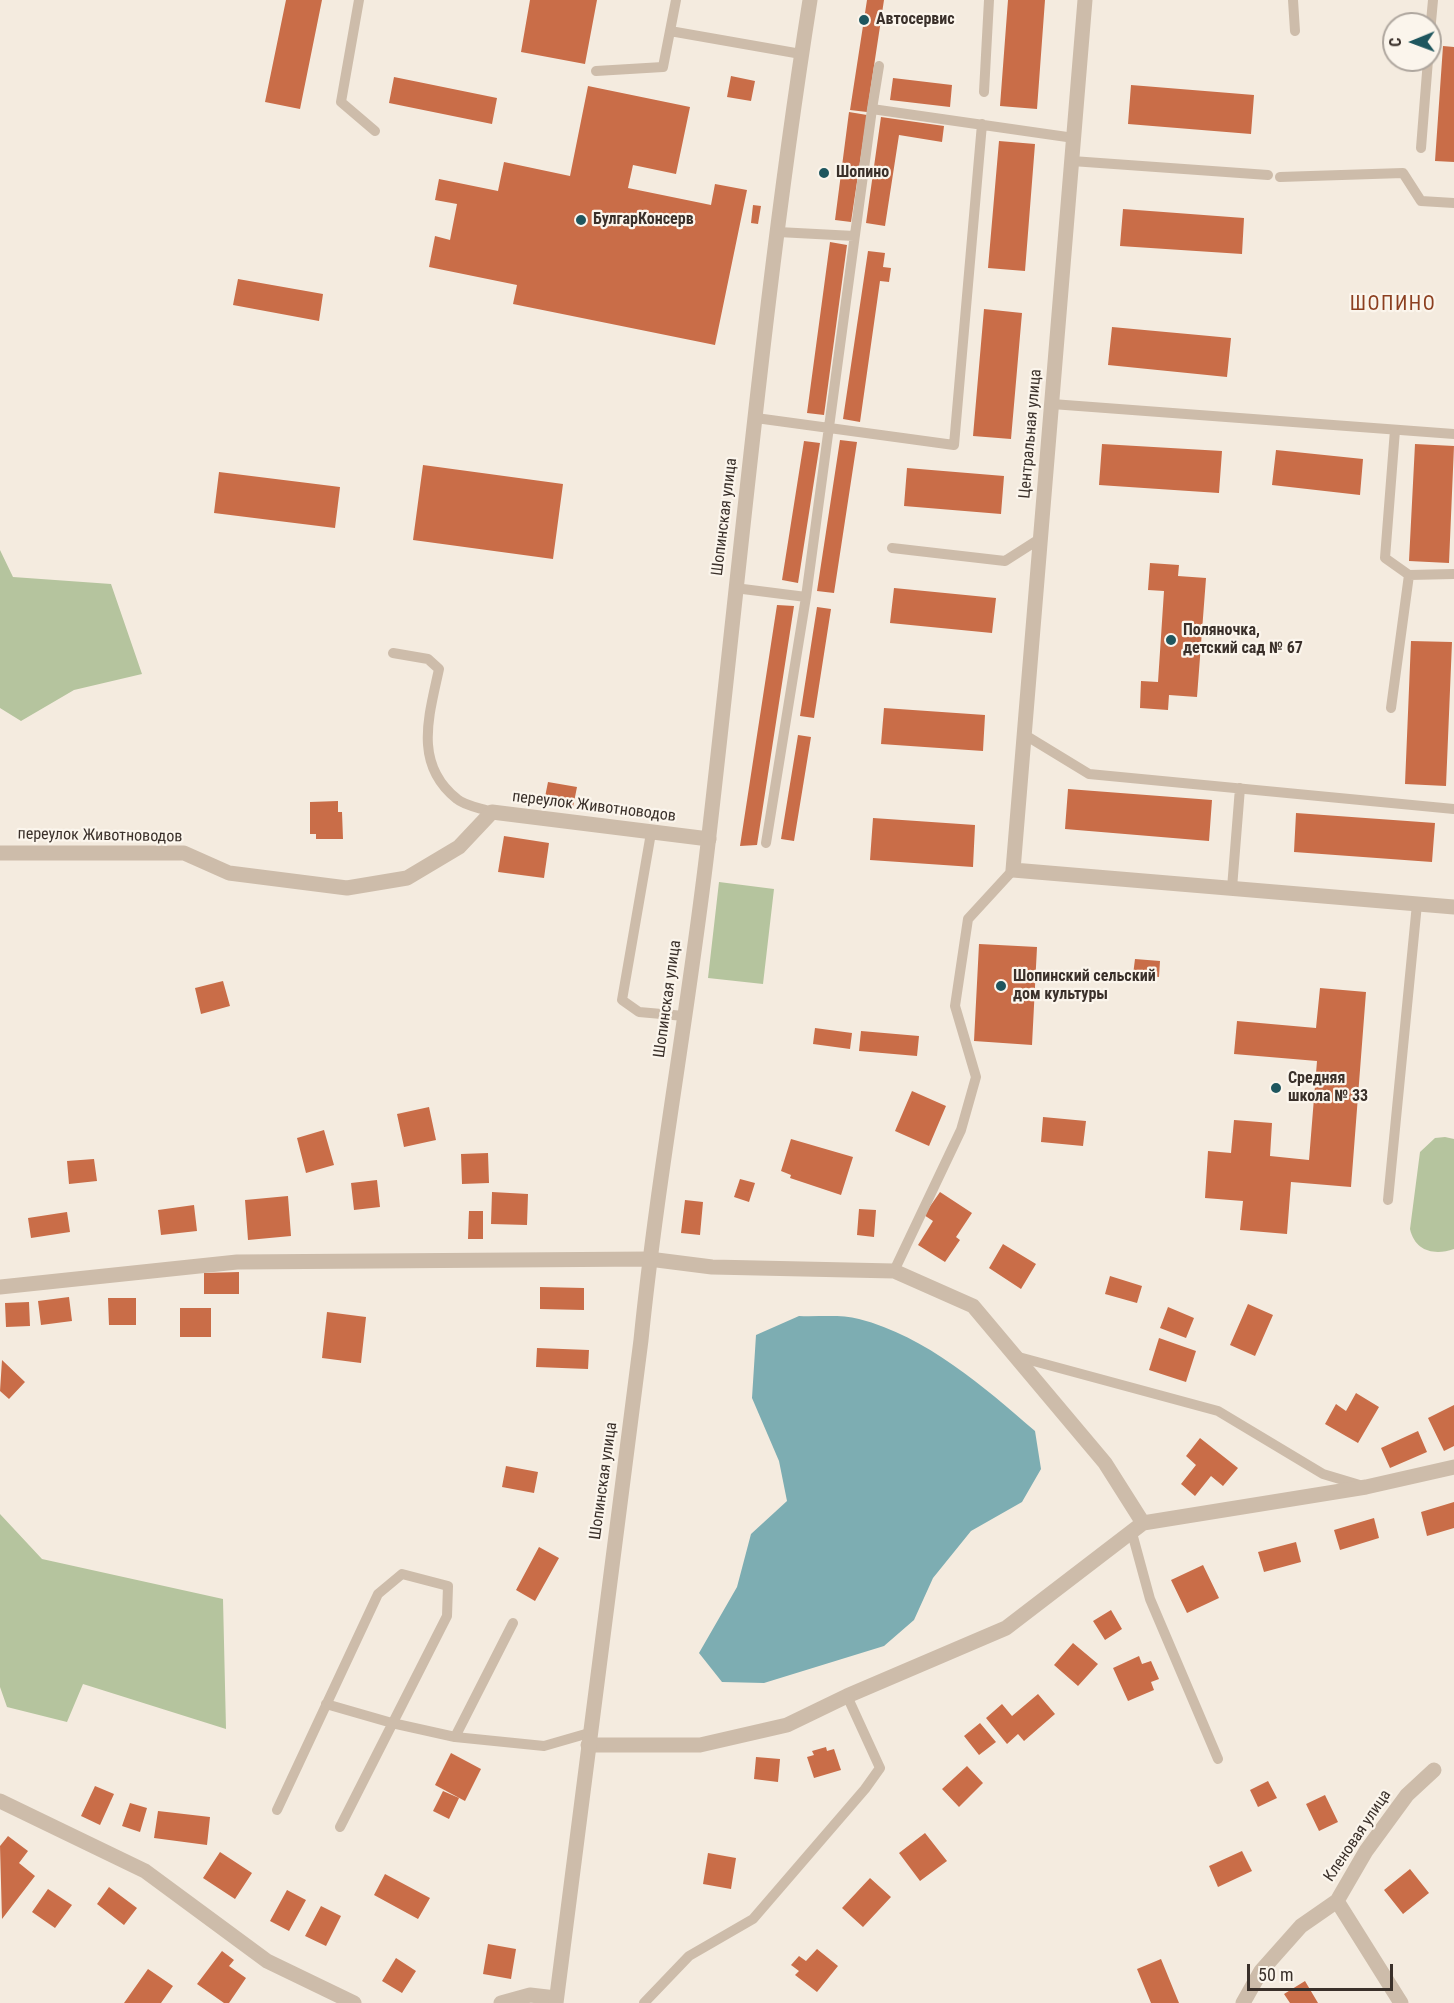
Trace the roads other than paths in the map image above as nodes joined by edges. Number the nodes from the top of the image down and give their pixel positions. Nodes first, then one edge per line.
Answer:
1 (359, 0) edge
2 (676, 0) edge
3 (810, 0) edge
4 (989, 0) edge
5 (1085, 0) edge
6 (1293, 0) edge
7 (1295, 31) dead end
8 (670, 32) junction
9 (801, 54) junction
10 (879, 66) dead end
11 (596, 71) dead end
12 (1427, 72) edge
13 (984, 92) dead end
14 (872, 110) junction
15 (982, 124) junction
16 (375, 131) dead end
17 (1074, 138) junction
18 (1421, 148) dead end
19 (1072, 161) junction
20 (1268, 176) dead end
21 (1280, 177) dead end
22 (1454, 203) edge
23 (778, 232) junction
24 (854, 236) junction
25 (1052, 404) junction
26 (756, 418) junction
27 (828, 430) junction
28 (1395, 430) junction
29 (1454, 434) edge
30 (1041, 538) junction
31 (892, 548) dead end
32 (1454, 574) edge
33 (1410, 575) junction
34 (735, 588) junction
35 (806, 597) junction
36 (393, 653) dead end
37 (1391, 708) dead end
38 (1024, 735) junction
39 (1240, 788) junction
40 (1454, 809) edge
41 (492, 812) junction
42 (651, 833) junction
43 (709, 838) junction
44 (766, 843) dead end
45 (0, 853) edge
46 (1013, 870) junction
47 (1232, 888) junction
48 (1417, 904) junction
49 (1454, 907) edge
50 (684, 1016) junction
51 (1388, 1200) dead end
52 (649, 1259) junction
53 (894, 1271) junction
54 (0, 1287) edge
55 (1015, 1356) junction
56 (1454, 1467) edge
57 (1366, 1487) junction
58 (1137, 1528) junction
59 (513, 1623) dead end
60 (847, 1696) junction
61 (326, 1704) junction
62 (392, 1724) junction
63 (455, 1737) junction
64 (589, 1739) junction
65 (1218, 1759) dead end
66 (1434, 1770) dead end
67 (0, 1801) edge
68 (277, 1810) dead end
69 (340, 1827) dead end
70 (1337, 1901) junction
71 (556, 2001) edge
72 (354, 2003) edge
73 (501, 2003) edge
74 (644, 2003) edge
75 (1243, 2003) edge
76 (1401, 2003) edge

1 - 16 lane
2 - 8 lane
3 - 9 street, Шопинская улица
4 - 13 lane
5 - 17 street, Центральная улица
6 - 7 lane
8 - 9 lane
8 - 11 lane
9 - 23 street, Шопинская улица
10 - 14 lane
12 - 18 lane
14 - 15 lane
14 - 24 lane
15 - 17 lane
15 - 27 lane
17 - 19 street, Центральная улица
19 - 20 lane
19 - 25 street, Центральная улица
21 - 22 lane
23 - 24 lane
23 - 26 street, Шопинская улица
24 - 27 lane
25 - 28 lane
25 - 30 street, Центральная улица
26 - 27 lane
26 - 34 street, Шопинская улица
27 - 35 lane
28 - 29 lane
28 - 33 lane
30 - 31 lane
30 - 38 street, Центральная улица
32 - 33 lane
33 - 37 lane
34 - 35 lane
34 - 43 street, Шопинская улица
35 - 44 lane
36 - 41 lane
38 - 39 lane
38 - 46 street, Центральная улица
39 - 40 lane
39 - 47 lane
41 - 42 street, переулок Животноводов
41 - 45 street, переулок Животноводов
42 - 43 street, переулок Животноводов
42 - 50 lane
43 - 50 street, Шопинская улица
46 - 47 street
46 - 53 lane
47 - 48 street
48 - 49 street
48 - 51 lane
50 - 52 street, Шопинская улица
52 - 53 street
52 - 54 street
52 - 64 street, Шопинская улица
53 - 55 street
55 - 57 lane
55 - 58 street
56 - 57 street
57 - 58 street
58 - 60 street
58 - 65 lane
59 - 63 lane
60 - 64 street
60 - 74 lane
61 - 62 lane
61 - 62 lane
61 - 68 lane
62 - 63 lane
62 - 69 lane
63 - 64 lane
64 - 71 street, Шопинская улица
66 - 70 street, Кленовая улица
67 - 72 street
70 - 75 street, Кленовая улица
70 - 76 street
71 - 73 street

